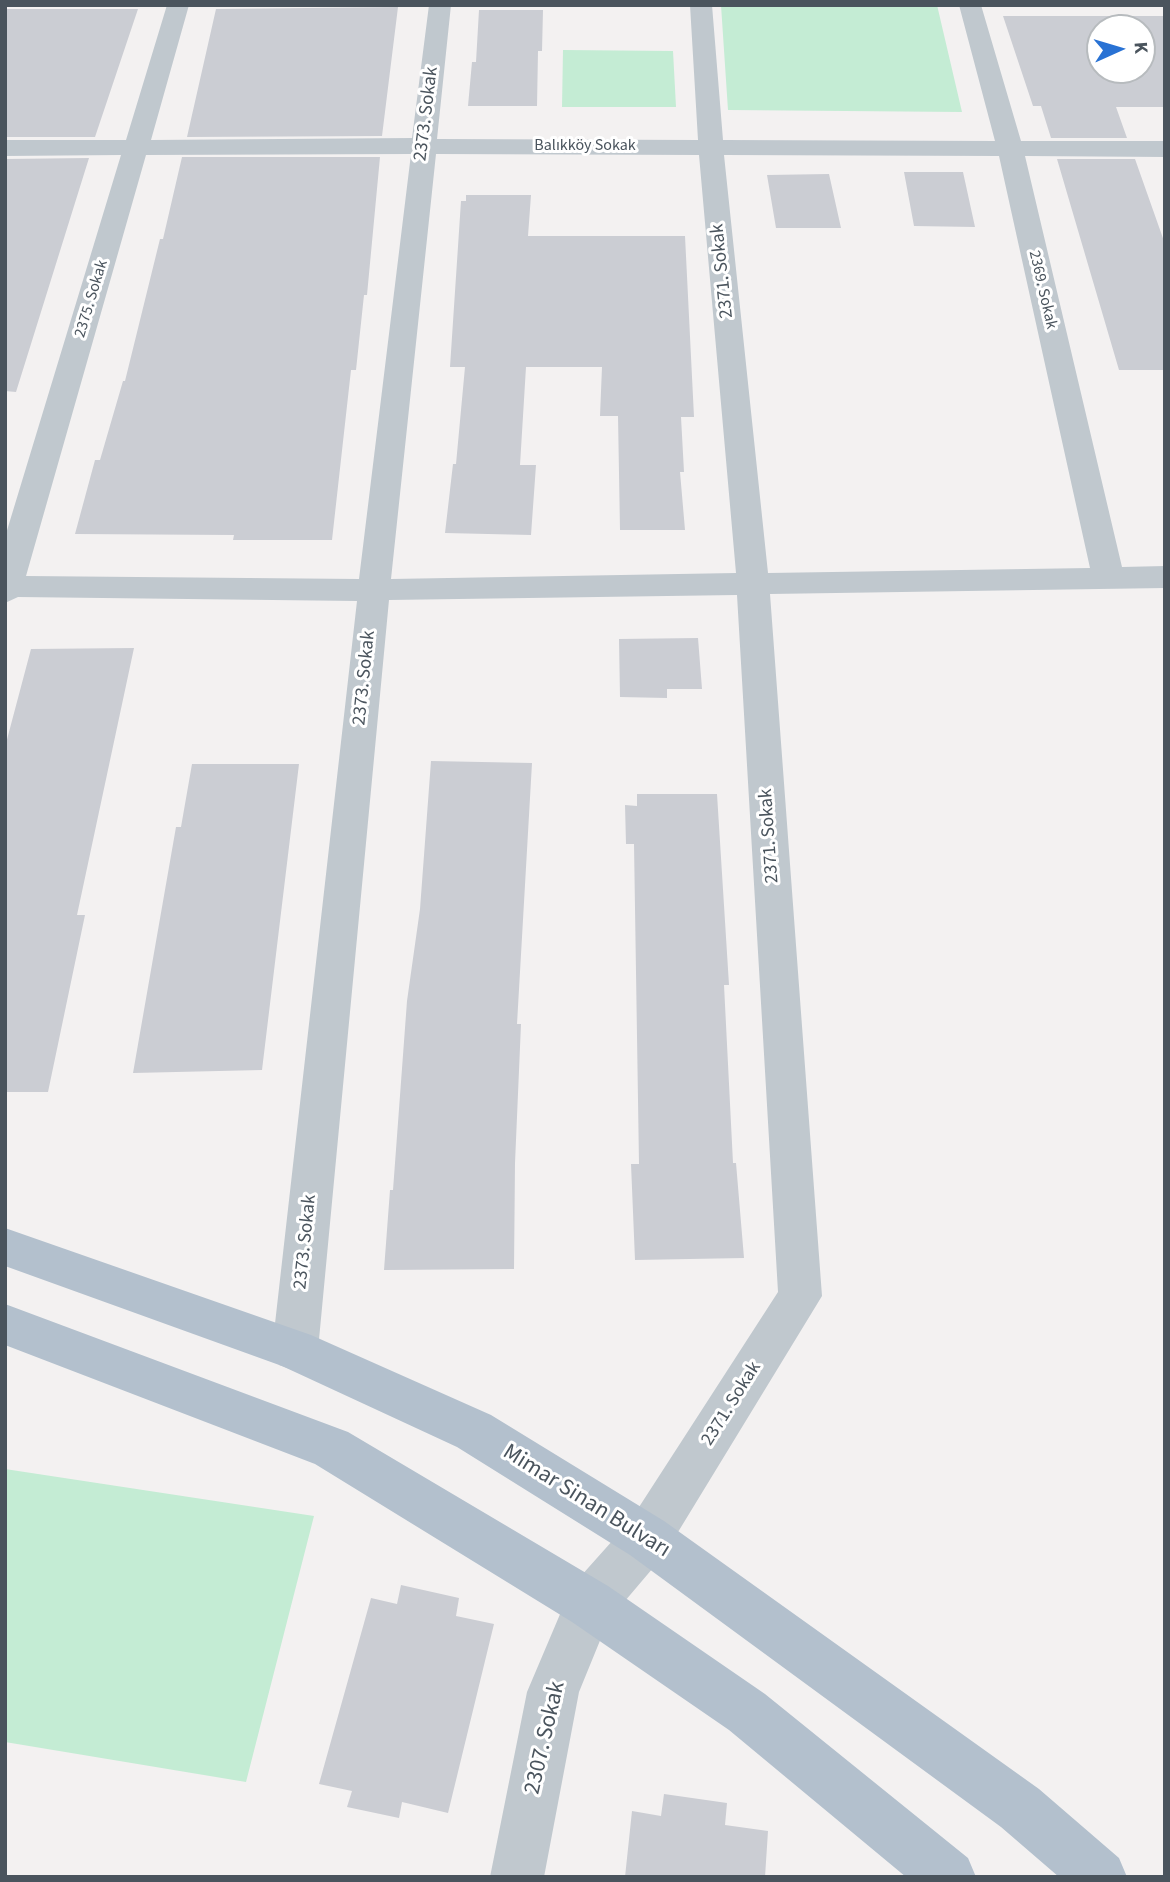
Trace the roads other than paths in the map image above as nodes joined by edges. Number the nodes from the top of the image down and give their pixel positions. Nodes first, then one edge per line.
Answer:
1 (178, 5) edge
2 (440, 5) edge
3 (701, 5) edge
4 (970, 5) edge
5 (5, 125) edge
6 (1165, 128) edge
7 (141, 135) junction
8 (424, 135) junction
9 (710, 136) junction
10 (1007, 138) junction
11 (5, 148) edge
12 (1165, 149) edge
13 (1108, 577) junction
14 (1165, 577) edge
15 (753, 583) junction
16 (6, 588) edge
17 (374, 590) junction
18 (5, 1247) edge
19 (5, 1324) edge
20 (295, 1350) junction
21 (647, 1538) junction
22 (590, 1604) junction
23 (517, 1877) edge
24 (949, 1877) edge
25 (1100, 1877) edge

1 - 7 street, 2375. Sokak
2 - 8 street, 2373. Sokak
3 - 9 street, 2371. Sokak
4 - 10 street, 2369. Sokak
5 - 7 street, Balıkköy Sokak
6 - 10 street, Balıkköy Sokak
7 - 8 street, Balıkköy Sokak
7 - 11 street, Balıkköy Sokak
7 - 16 street, 2375. Sokak
8 - 9 street, Balıkköy Sokak
8 - 17 street, 2373. Sokak
9 - 10 street, Balıkköy Sokak
9 - 15 street, 2371. Sokak
10 - 12 street, Balıkköy Sokak
10 - 13 street, 2369. Sokak
13 - 14 street
13 - 15 street
15 - 17 street
15 - 21 street, 2371. Sokak
16 - 17 street
17 - 20 street, 2373. Sokak
18 - 20 main road, Mimar Sinan Bulvarı
19 - 22 main road
20 - 21 main road, Mimar Sinan Bulvarı
21 - 22 street, 2371. Sokak
21 - 25 main road, Mimar Sinan Bulvarı
22 - 23 street, 2307. Sokak
22 - 24 main road

